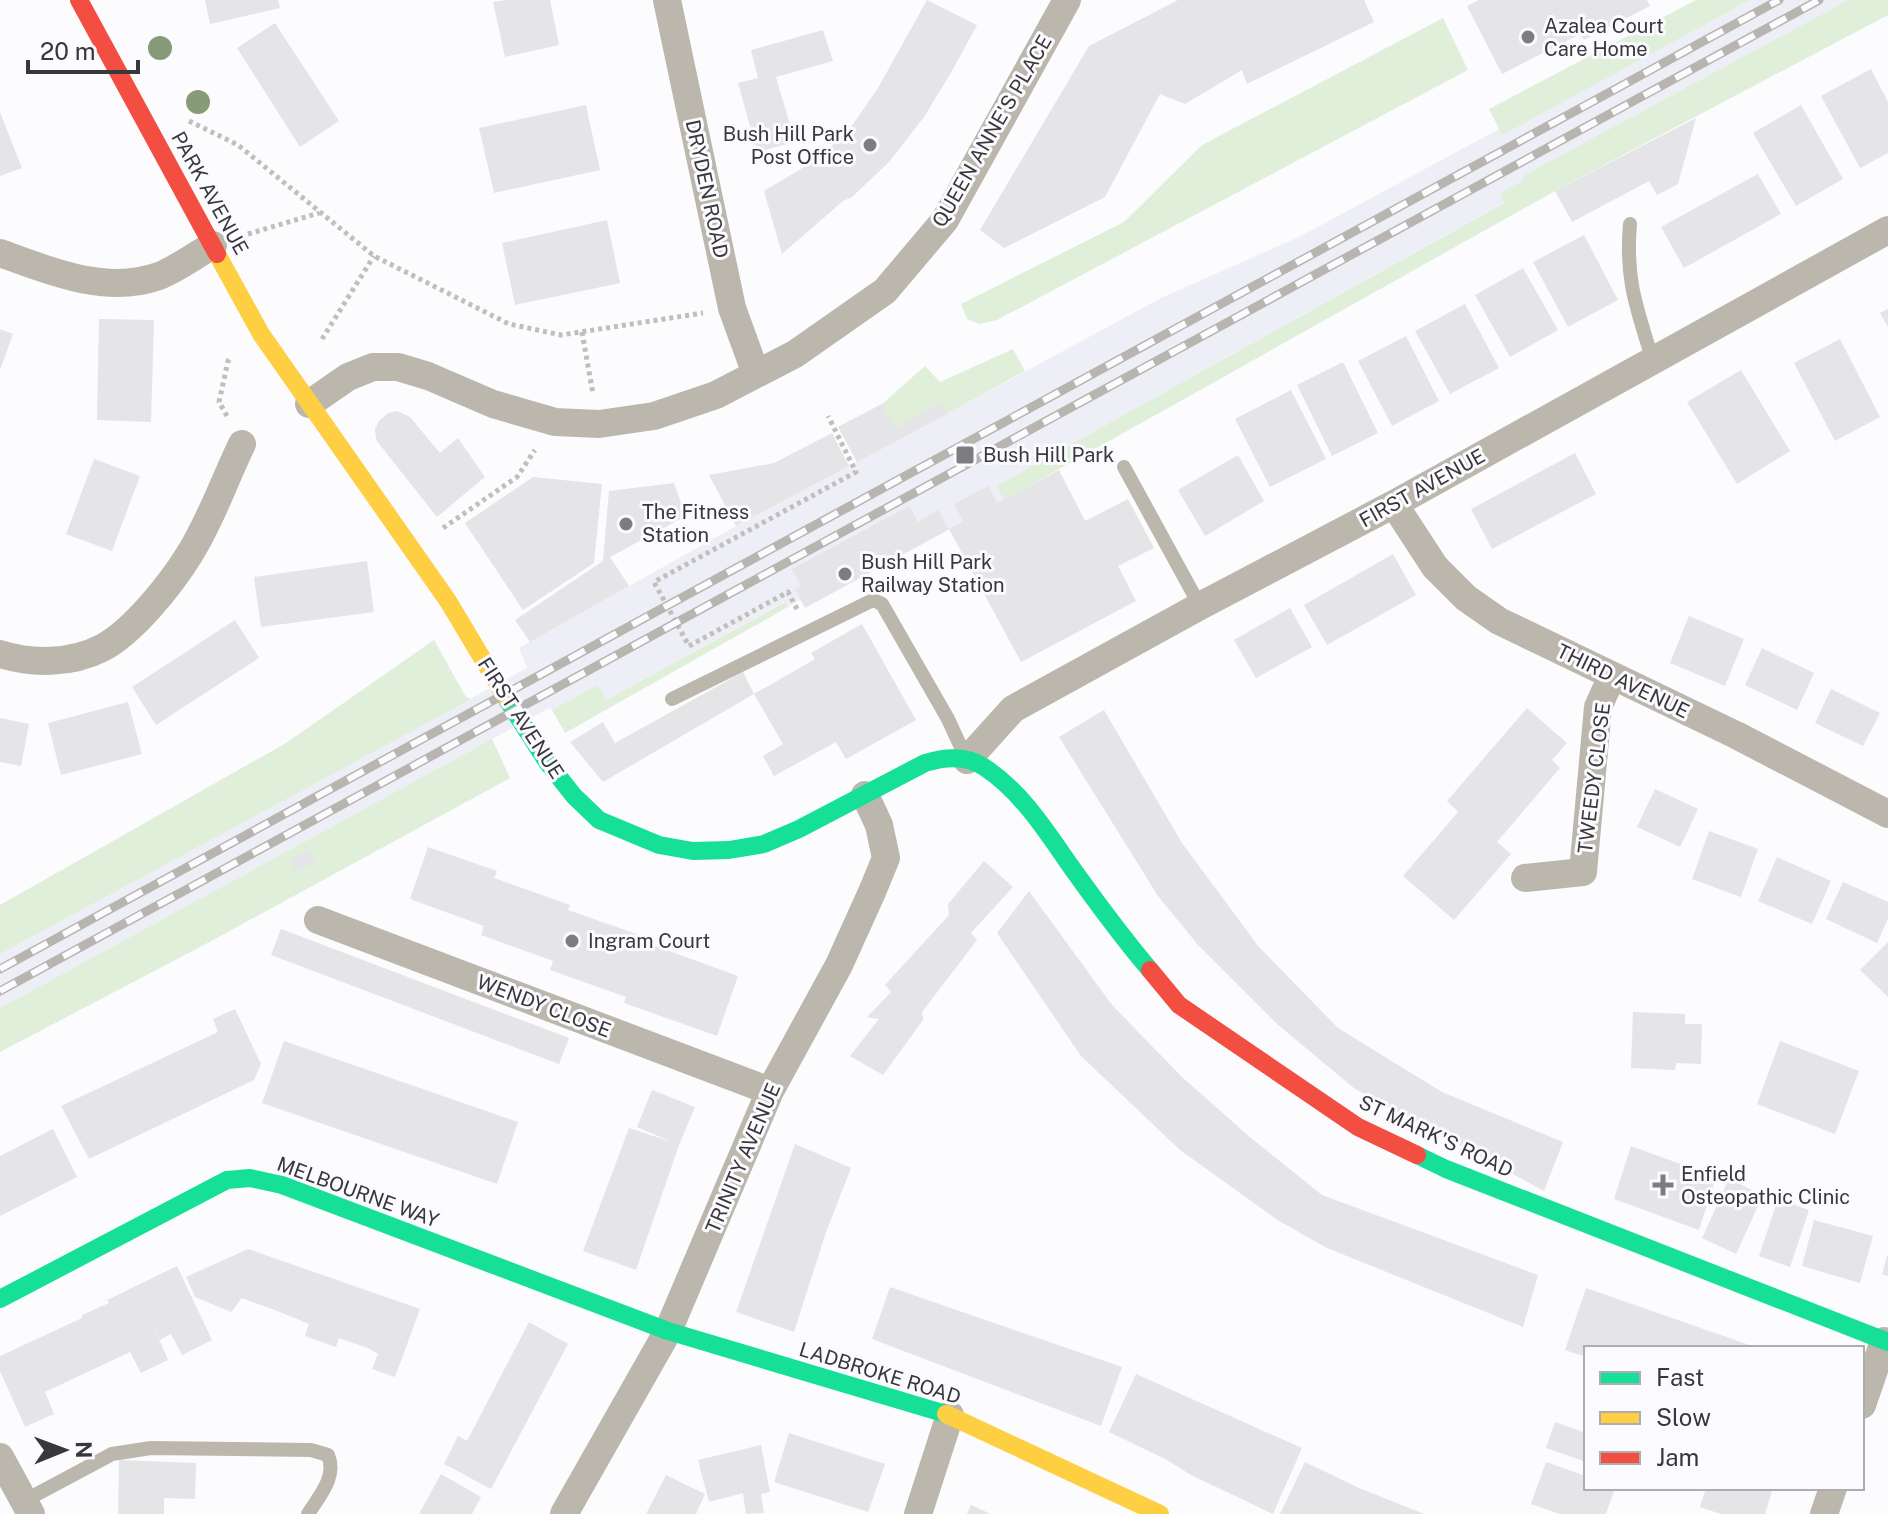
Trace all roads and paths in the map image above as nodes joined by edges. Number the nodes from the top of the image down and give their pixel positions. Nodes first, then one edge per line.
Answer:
1 (79, 0) edge
2 (667, 0) edge
3 (1067, 0) edge
4 (178, 116) dead end
5 (320, 213) junction
6 (1630, 224) dead end
7 (1888, 230) edge
8 (245, 235) dead end
9 (213, 245) junction
10 (0, 253) edge
11 (374, 256) junction
12 (732, 308) junction
13 (582, 332) junction
14 (322, 339) dead end
15 (239, 351) dead end
16 (1653, 361) junction
17 (756, 374) junction
18 (309, 404) junction
19 (828, 416) dead end
20 (599, 424) junction
21 (242, 444) joint
22 (1124, 467) dead end
23 (517, 477) dead end
24 (1394, 504) junction
25 (446, 526) dead end
26 (794, 604) dead end
27 (1200, 606) junction
28 (0, 654) edge
29 (1612, 676) junction
30 (672, 699) dead end
31 (967, 760) junction
32 (865, 795) junction
33 (1888, 814) edge
34 (1525, 878) dead end
35 (318, 920) dead end
36 (770, 1091) junction
37 (0, 1299) edge
38 (668, 1331) junction
39 (1886, 1342) edge
40 (1864, 1400) edge
41 (950, 1415) junction
42 (0, 1457) edge
43 (1832, 1490) edge
44 (27, 1508) edge
45 (308, 1514) edge
46 (564, 1514) edge
47 (918, 1514) edge
48 (1160, 1514) edge
49 (1824, 1514) edge

1 - 9 street, PARK AVENUE
2 - 12 street, DRYDEN ROAD
3 - 17 street, QUEEN ANNE'S PLACE
4 - 5 path
5 - 8 path
5 - 11 path
6 - 16 lane
7 - 16 street, FIRST AVENUE
9 - 10 street
9 - 18 street, PARK AVENUE
11 - 13 path
11 - 14 path
12 - 13 path
12 - 17 street, DRYDEN ROAD
13 - 20 path
15 - 21 path
16 - 24 street, FIRST AVENUE
17 - 20 street, QUEEN ANNE'S PLACE
18 - 20 street, QUEEN ANNE'S PLACE
18 - 32 street, FIRST AVENUE
19 - 26 path
21 - 28 street
22 - 27 lane
23 - 25 path
24 - 27 street, FIRST AVENUE
24 - 29 street, THIRD AVENUE
27 - 31 street, FIRST AVENUE
29 - 33 street, THIRD AVENUE
29 - 34 street, TWEEDY CLOSE
30 - 31 lane
31 - 32 street, FIRST AVENUE
31 - 39 street, ST MARK'S ROAD
32 - 36 street, TRINITY AVENUE
35 - 36 street, WENDY CLOSE
36 - 38 street, TRINITY AVENUE
37 - 38 street, MELBOURNE WAY
38 - 41 street, LADBROKE ROAD
38 - 46 street, TRINITY AVENUE
39 - 40 street
41 - 47 street
41 - 48 street, LADBROKE ROAD
42 - 44 street
43 - 49 street
44 - 45 lane

